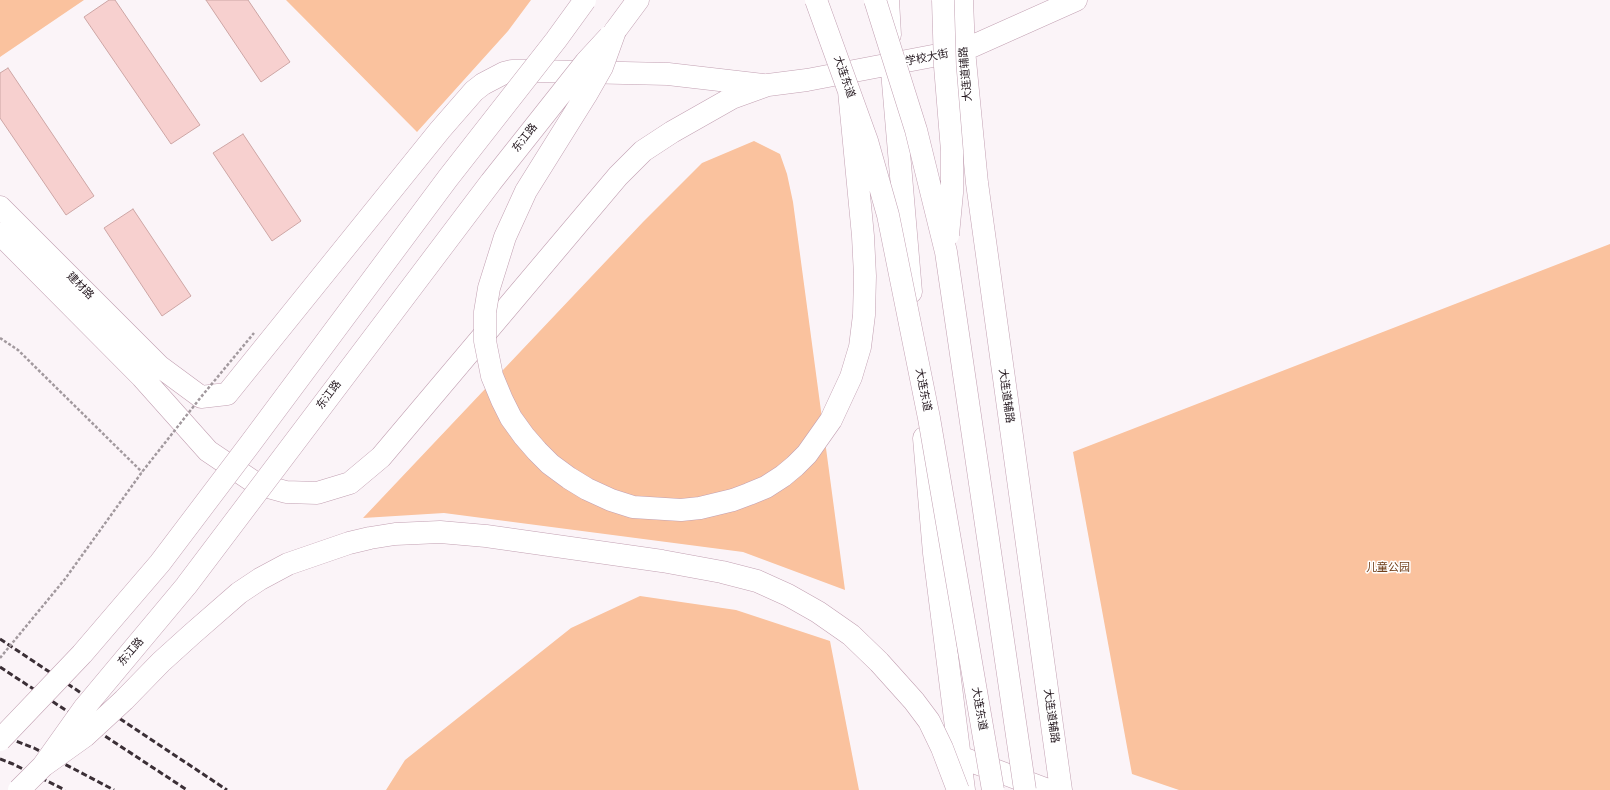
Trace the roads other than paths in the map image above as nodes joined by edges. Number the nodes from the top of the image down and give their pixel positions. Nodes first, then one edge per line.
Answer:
1 (585, 0) edge
2 (638, 0) edge
3 (816, 0) edge
4 (874, 0) edge
5 (888, 0) edge
6 (943, 0) edge
7 (962, 0) edge
8 (1076, 0) edge
9 (615, 31) junction
10 (964, 50) junction
11 (892, 64) junction
12 (768, 85) junction
13 (849, 91) junction
14 (0, 207) edge
15 (0, 234) edge
16 (946, 252) junction
17 (0, 740) edge
18 (960, 757) junction
19 (43, 766) junction
20 (19, 790) edge
21 (958, 790) edge
22 (964, 790) edge
23 (993, 790) edge
24 (1025, 790) edge
25 (1048, 790) edge
26 (1061, 790) edge

1 - 17 main road, bridge
2 - 9 main road, 东江路
3 - 13 main road, 大连东道, bridge
4 - 16 main road, bridge
5 - 11 main road
6 - 16 main road, bridge
7 - 10 main road, 大连道辅路
8 - 10 main road, 学校大街
9 - 13 main road, bridge
9 - 19 main road, 东江路, bridge
10 - 11 main road, 学校大街
10 - 26 main road, 大连道辅路
11 - 12 main road, 学校大街
11 - 18 main road
12 - 14 main road, 建材路
12 - 15 main road
13 - 23 main road, 大连东道, bridge
16 - 24 main road, bridge
18 - 22 main road
18 - 25 main road
19 - 20 main road, 东江路, bridge
19 - 21 main road, bridge

